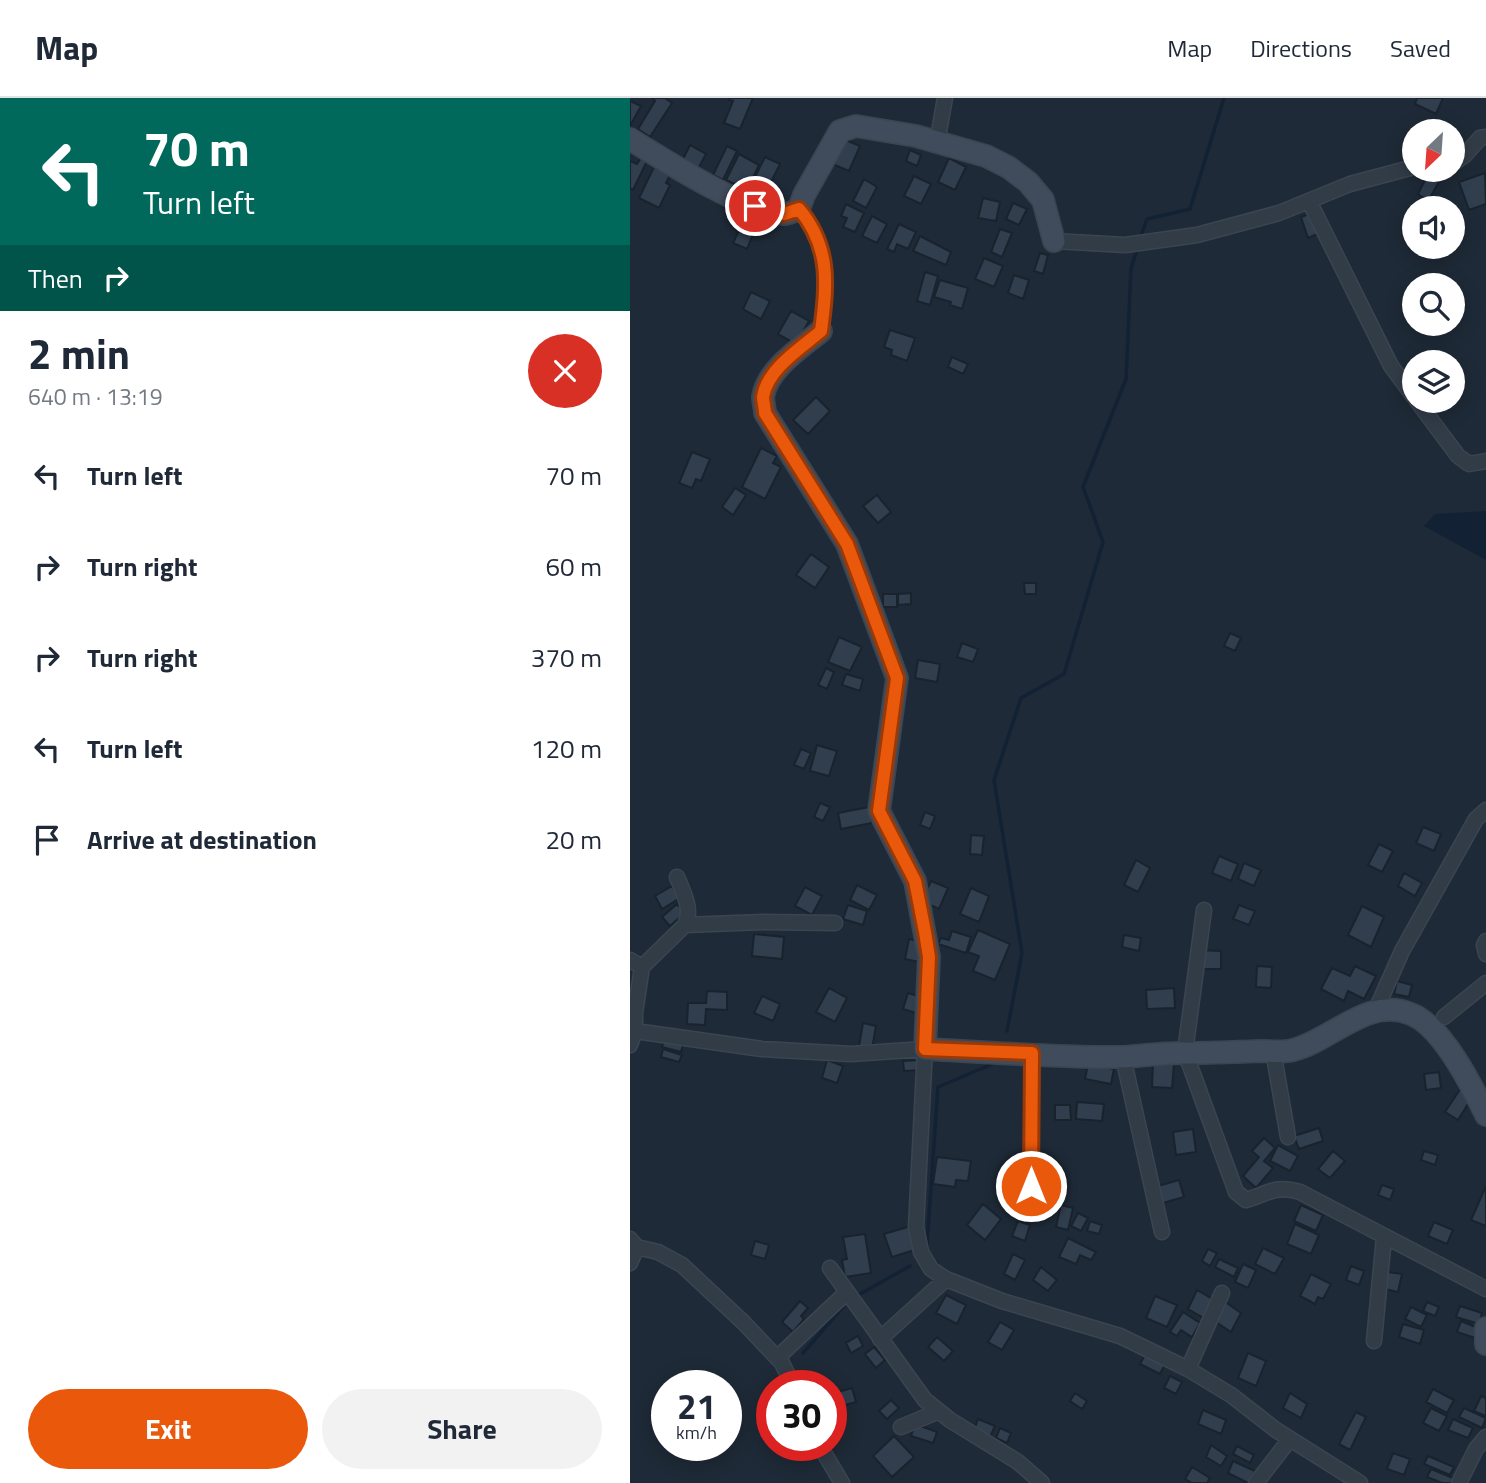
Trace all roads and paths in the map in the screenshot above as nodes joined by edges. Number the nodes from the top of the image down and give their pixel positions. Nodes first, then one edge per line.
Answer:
1 (945, 98) edge
2 (1486, 137) edge
3 (630, 139) edge
4 (937, 144) junction
5 (1465, 155) edge
6 (1402, 170) edge
7 (1309, 201) junction
8 (799, 209) junction
9 (1054, 241) joint
10 (821, 331) joint
11 (1402, 381) edge
12 (1426, 413) edge
13 (1486, 461) edge
14 (1486, 810) edge
15 (677, 877) dead end
16 (1204, 910) dead end
17 (835, 923) dead end
18 (685, 925) junction
19 (1486, 941) edge
20 (1486, 954) edge
21 (636, 963) edge
22 (1486, 983) edge
23 (1375, 1012) junction
24 (1444, 1017) dead end
25 (632, 1038) edge
26 (925, 1049) junction
27 (1273, 1051) junction
28 (1185, 1052) junction
29 (1032, 1053) junction
30 (1123, 1057) junction
31 (1486, 1115) edge
32 (1288, 1137) dead end
33 (1031, 1186) dead end
34 (1162, 1232) dead end
35 (1384, 1237) junction
36 (633, 1243) edge
37 (630, 1264) edge
38 (830, 1268) dead end
39 (946, 1279) junction
40 (1486, 1289) edge
41 (847, 1292) junction
42 (1222, 1293) dead end
43 (1486, 1328) edge
44 (880, 1339) junction
45 (1374, 1341) dead end
46 (1486, 1345) edge
47 (777, 1358) junction
48 (1188, 1369) junction
49 (785, 1370) edge
50 (937, 1412) junction
51 (901, 1427) dead end
52 (1486, 1437) edge
53 (1290, 1439) junction
54 (829, 1461) edge
55 (842, 1483) edge
56 (1042, 1483) edge
57 (1256, 1483) edge
58 (1360, 1483) edge
59 (1459, 1483) edge

1 - 4 street
2 - 5 street
3 - 8 street
4 - 8 street
4 - 9 street
6 - 7 street
7 - 9 street
7 - 11 street
8 - 10 street
10 - 26 street
12 - 13 street
14 - 23 street
15 - 18 street
16 - 28 street
17 - 18 street
18 - 21 street
19 - 20 street
21 - 25 street
22 - 24 street
23 - 27 street
23 - 31 street
25 - 26 street
26 - 29 street
26 - 39 street
27 - 28 street
27 - 32 street
28 - 30 street
28 - 35 street
29 - 30 street
29 - 33 street
30 - 34 street
35 - 40 street
35 - 45 street
36 - 37 street
36 - 47 street
38 - 41 street
39 - 44 street
39 - 48 street
41 - 44 street
41 - 47 street
42 - 48 street
43 - 46 street
44 - 50 street
47 - 49 street
48 - 53 street
50 - 51 street
50 - 56 street
52 - 59 street
53 - 57 street
53 - 58 street
54 - 55 street

